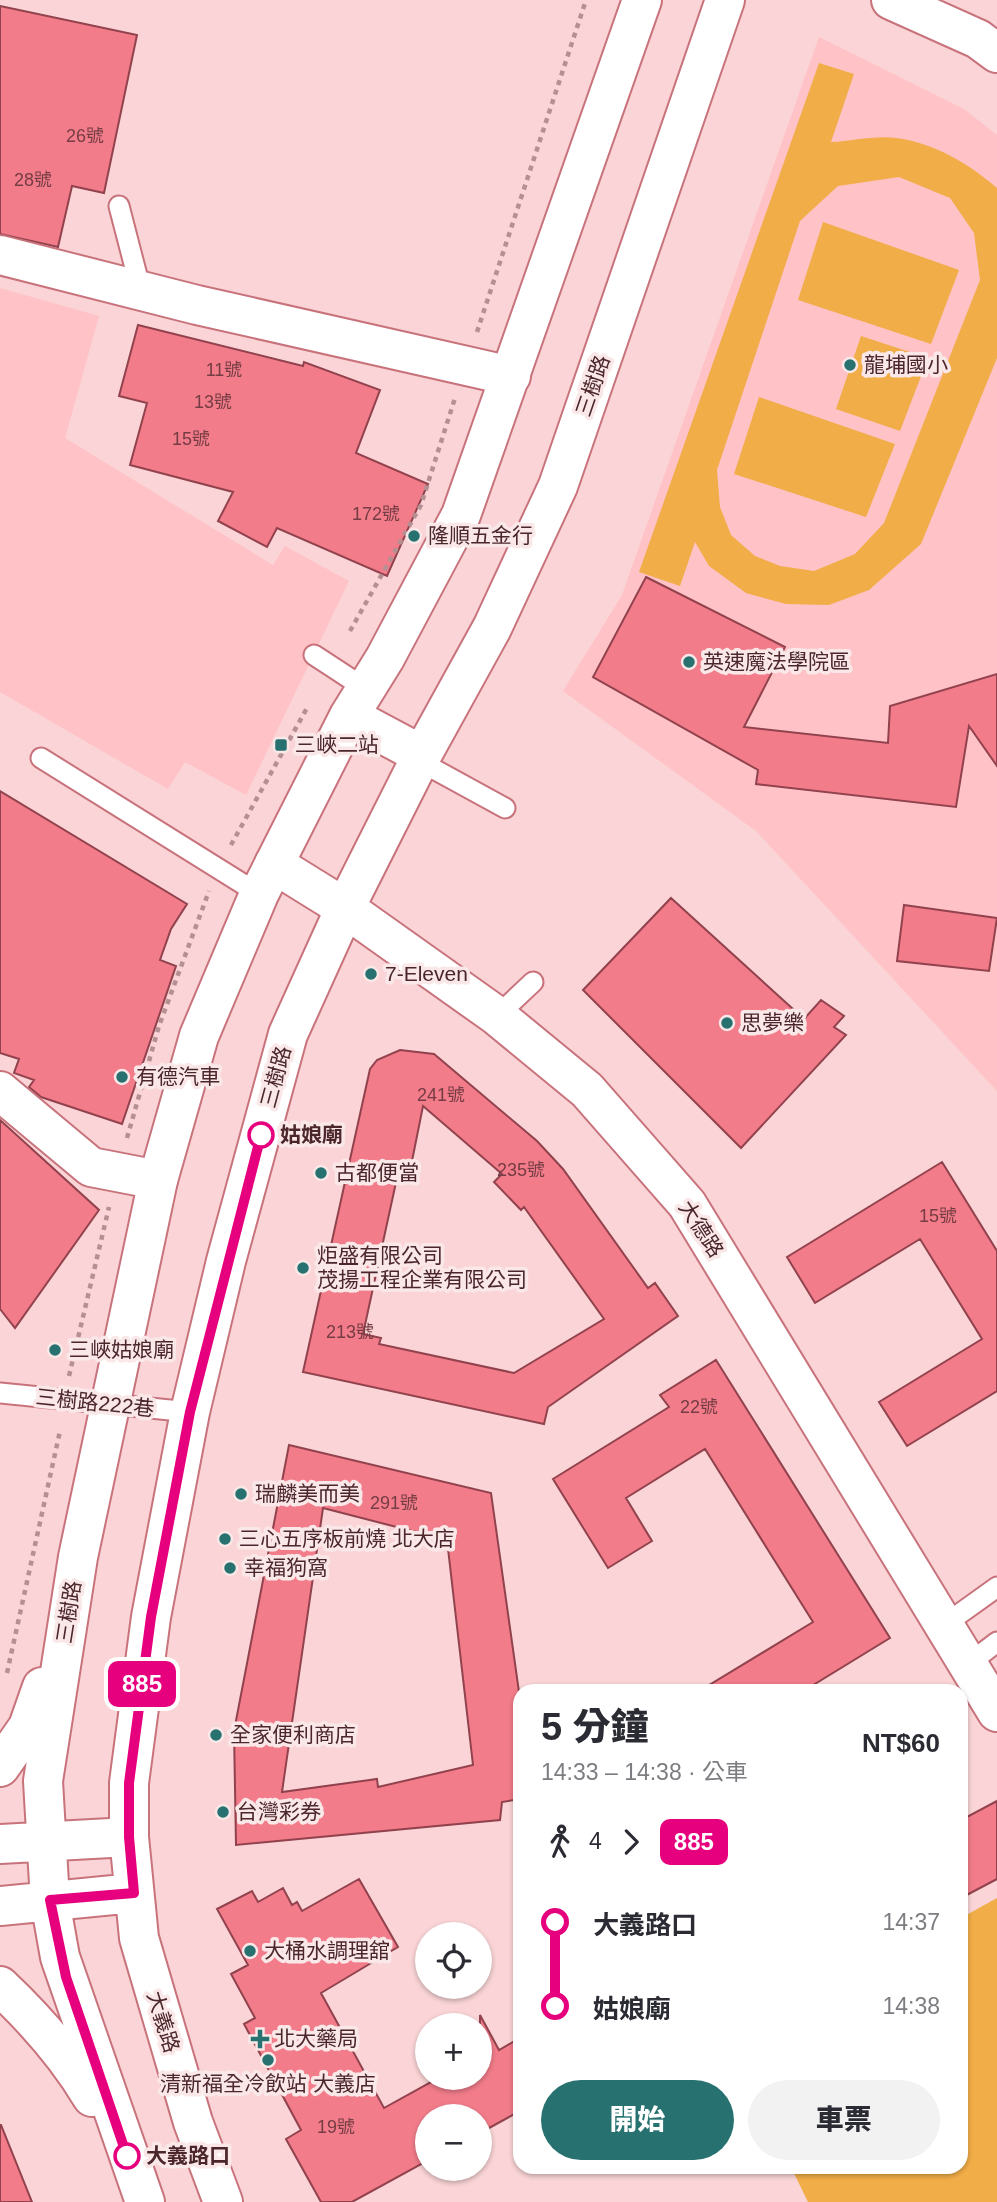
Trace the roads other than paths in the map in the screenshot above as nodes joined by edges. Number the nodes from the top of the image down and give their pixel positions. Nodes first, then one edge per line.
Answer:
1 (642, 0) edge
2 (725, 0) edge
3 (891, 0) edge
4 (997, 53) edge
5 (119, 206) dead end
6 (0, 255) edge
7 (141, 290) junction
8 (511, 376) junction
9 (314, 655) dead end
10 (358, 702) junction
11 (41, 758) dead end
12 (421, 758) junction
13 (505, 808) dead end
14 (267, 879) junction
15 (345, 908) junction
16 (533, 982) dead end
17 (497, 1016) junction
18 (0, 1091) edge
19 (158, 1180) junction
20 (0, 1393) edge
21 (110, 1406) junction
22 (190, 1412) junction
23 (78, 1557) junction
24 (996, 1587) edge
25 (944, 1625) junction
26 (982, 1653) edge
27 (997, 1712) edge
28 (0, 1767) edge
29 (129, 1837) junction
30 (45, 1839) junction
31 (0, 1844) edge
32 (134, 1893) junction
33 (50, 1900) junction
34 (0, 1906) edge
35 (0, 1986) edge
36 (127, 2156) junction
37 (145, 2202) edge
38 (223, 2202) edge

1 - 8 street, 三樹路
2 - 12 street, 三樹路
3 - 4 street
5 - 7 lane
6 - 7 street
7 - 8 street
8 - 10 street, 三樹路
9 - 10 lane
10 - 12 street
10 - 14 street, 三樹路
11 - 14 lane
12 - 13 lane
12 - 15 street, 三樹路
14 - 15 street, 大德路
14 - 19 street, 三樹路
15 - 17 street, 大德路
15 - 22 street, 三樹路
16 - 17 lane
17 - 25 street, 大德路
18 - 19 street
19 - 21 street, 三樹路
20 - 21 lane, 三樹路222巷
21 - 22 lane, 三樹路222巷
21 - 23 street, 三樹路
22 - 29 street, 三樹路
23 - 28 street
23 - 30 street, 三樹路
24 - 25 lane
25 - 26 street, 大德路
26 - 27 street, 大德路
29 - 30 street
29 - 32 street, 大義路
30 - 31 street
30 - 33 street
32 - 33 street
32 - 38 street, 大義路
33 - 34 street
33 - 36 street
35 - 36 street
36 - 37 street

